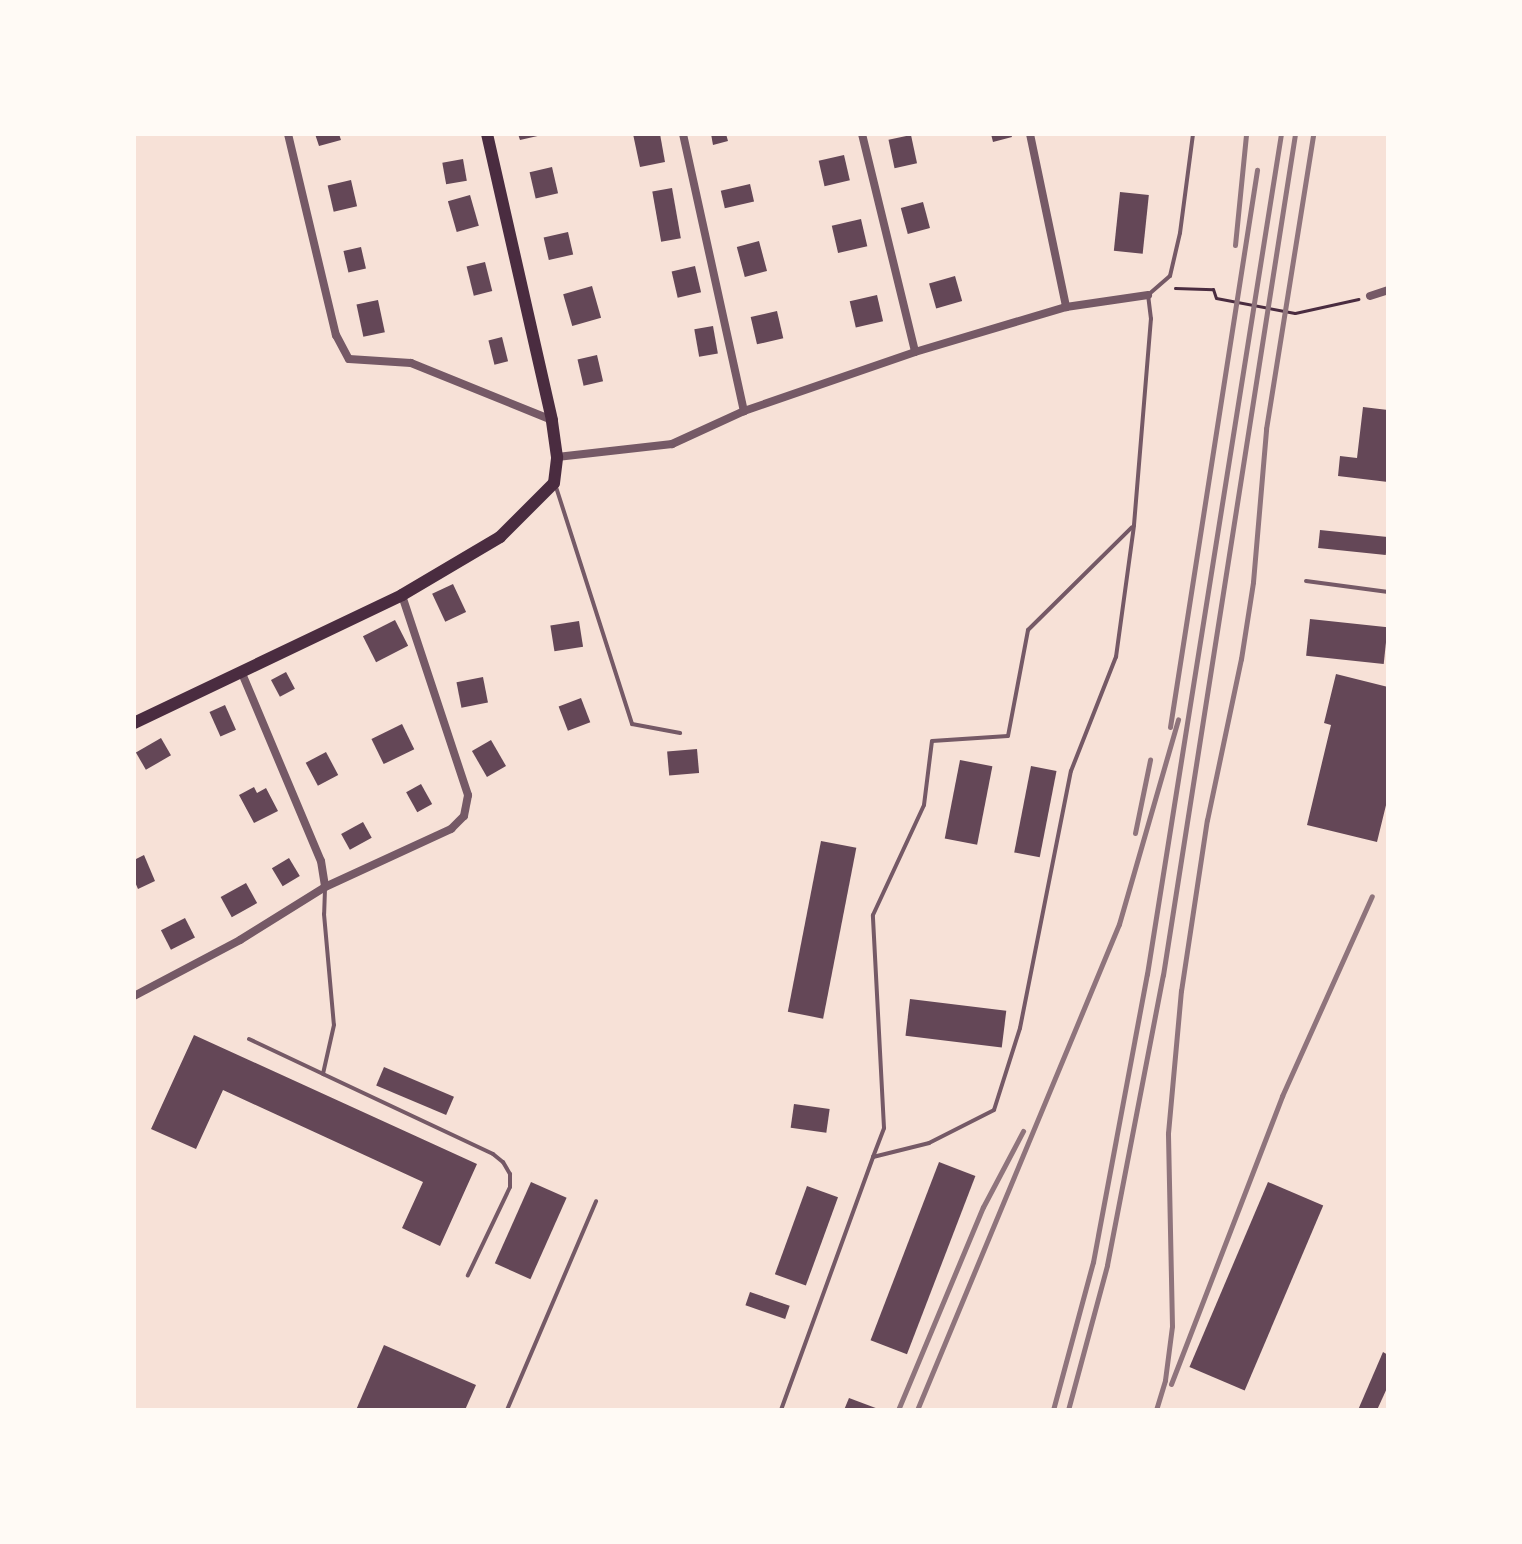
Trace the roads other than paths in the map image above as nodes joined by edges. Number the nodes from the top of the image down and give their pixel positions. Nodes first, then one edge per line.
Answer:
1 (288, 134) edge
2 (487, 134) edge
3 (683, 134) edge
4 (862, 134) edge
5 (1030, 134) edge
6 (1193, 134) edge
7 (1388, 290) edge
8 (1148, 295) junction
9 (1370, 296) road end
10 (1066, 307) junction
11 (915, 352) junction
12 (744, 411) junction
13 (552, 420) junction
14 (557, 457) junction
15 (554, 483) junction
16 (1134, 525) junction
17 (1306, 581) dead end
18 (1388, 592) edge
19 (402, 595) junction
20 (241, 671) junction
21 (134, 723) edge
22 (680, 733) dead end
23 (325, 887) junction
24 (134, 996) edge
25 (249, 1039) dead end
26 (323, 1074) junction
27 (873, 1157) junction
28 (596, 1201) dead end
29 (468, 1275) dead end
30 (507, 1410) edge
31 (781, 1410) edge

1 - 13 street
2 - 13 main road
3 - 12 street
4 - 11 street
5 - 10 street
6 - 8 lane
7 - 9 street
8 - 10 street
8 - 16 lane
10 - 11 street
11 - 12 street
12 - 14 street
13 - 14 main road
14 - 15 main road
15 - 19 main road
15 - 22 lane
16 - 27 lane
16 - 27 lane
17 - 18 lane
19 - 20 main road
19 - 23 street
20 - 21 main road
20 - 23 street
23 - 24 street
23 - 26 lane
25 - 26 lane
26 - 29 lane
27 - 31 lane
28 - 30 lane

